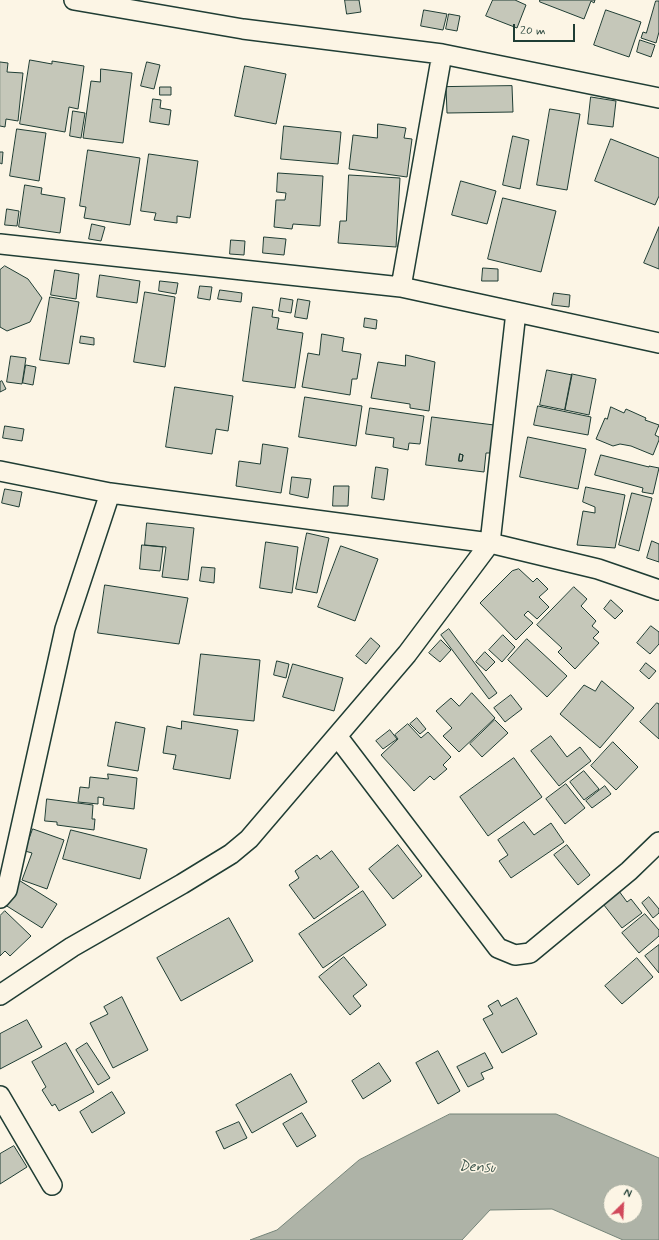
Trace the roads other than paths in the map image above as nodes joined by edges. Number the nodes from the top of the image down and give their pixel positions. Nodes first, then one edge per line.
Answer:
1 (74, 0) edge
2 (442, 54) junction
3 (659, 98) edge
4 (0, 244) edge
5 (400, 287) junction
6 (516, 312) junction
7 (659, 343) edge
8 (0, 471) edge
9 (110, 493) junction
10 (490, 543) junction
11 (659, 590) edge
12 (337, 736) junction
13 (659, 842) edge
14 (0, 898) edge
15 (0, 995) edge
16 (0, 1096) edge
17 (52, 1185) dead end

1 - 2 street
2 - 3 street
2 - 5 street
4 - 5 street
5 - 6 street
6 - 7 street
6 - 10 street
8 - 9 street
9 - 10 street
9 - 14 street
10 - 11 street
10 - 12 street
12 - 13 street
12 - 15 street
16 - 17 street

